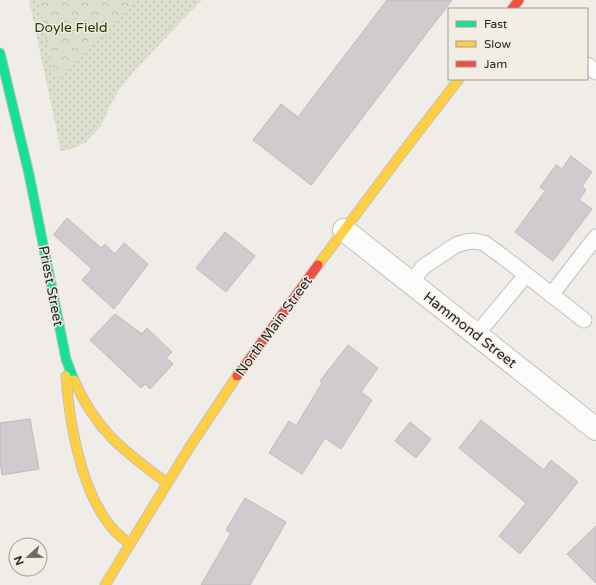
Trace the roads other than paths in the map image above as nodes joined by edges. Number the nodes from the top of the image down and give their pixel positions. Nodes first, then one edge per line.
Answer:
1 (519, 0) edge
2 (513, 8) edge
3 (0, 53) edge
4 (588, 66) edge
5 (596, 72) edge
6 (458, 80) edge
7 (344, 230) junction
8 (596, 237) edge
9 (526, 275) junction
10 (411, 283) junction
11 (551, 295) junction
12 (584, 320) dead end
13 (476, 335) junction
14 (66, 359) junction
15 (596, 429) edge
16 (167, 483) junction
17 (130, 544) junction
18 (105, 585) edge

1 - 2 main road
3 - 14 main road, Priest Street
4 - 5 lane
6 - 7 main road, North Main Street
7 - 10 street, Hammond Street
7 - 16 main road, North Main Street
8 - 11 lane
9 - 10 lane
9 - 11 lane
9 - 13 lane
10 - 13 street, Hammond Street
11 - 12 lane
13 - 15 street, Hammond Street
14 - 16 main road, Priest Street
14 - 17 main road
16 - 17 main road, North Main Street
17 - 18 main road, North Main Street

